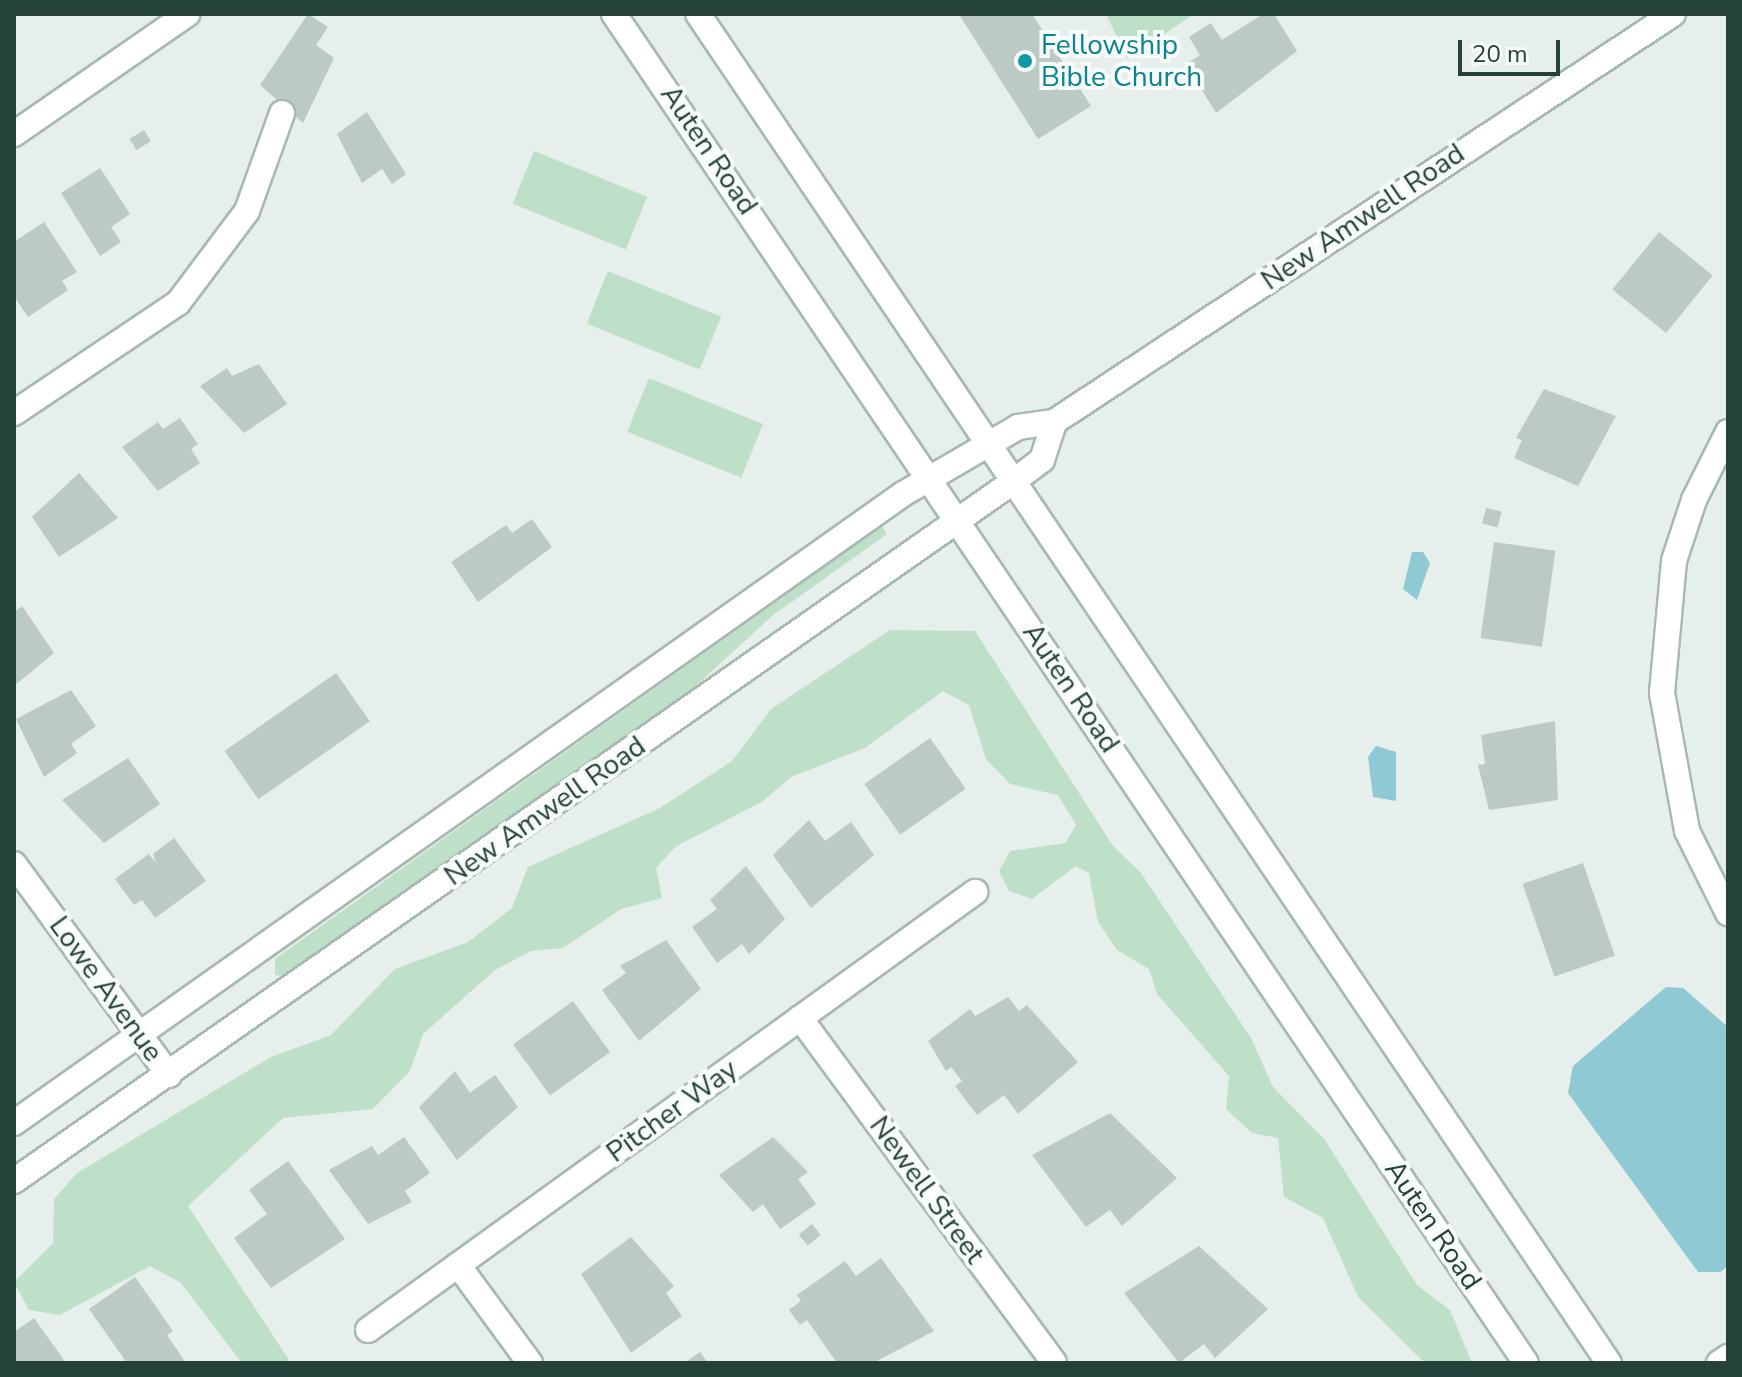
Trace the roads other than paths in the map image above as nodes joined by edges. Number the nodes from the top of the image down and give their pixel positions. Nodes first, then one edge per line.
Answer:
1 (187, 14) edge
2 (614, 14) edge
3 (698, 14) edge
4 (1673, 14) edge
5 (282, 113) dead end
6 (14, 134) edge
7 (14, 413) edge
8 (1054, 422) junction
9 (1728, 432) edge
10 (989, 444) junction
11 (930, 477) junction
12 (1014, 481) junction
13 (959, 521) junction
14 (14, 864) edge
15 (975, 892) dead end
16 (1728, 913) edge
17 (800, 1018) junction
18 (139, 1034) junction
19 (169, 1075) junction
20 (14, 1123) edge
21 (14, 1181) edge
22 (458, 1265) junction
23 (368, 1330) dead end
24 (1728, 1357) edge
25 (530, 1363) edge
26 (1054, 1363) edge
27 (1526, 1363) edge
28 (1609, 1363) edge
29 (1719, 1363) edge

1 - 6 street
2 - 11 street, Auten Road
3 - 10 street
4 - 8 street, New Amwell Road
5 - 7 street
8 - 10 street, New Amwell Road
8 - 12 street, New Amwell Road
9 - 16 street
10 - 11 street, New Amwell Road
10 - 12 street
11 - 13 street, Auten Road
11 - 18 street, New Amwell Road
12 - 13 street, New Amwell Road
12 - 28 street
13 - 19 street, New Amwell Road
13 - 27 street, Auten Road
14 - 18 street, Lowe Avenue
15 - 17 street, Pitcher Way
17 - 22 street, Pitcher Way
17 - 26 street, Newell Street
18 - 19 street, Lowe Avenue
18 - 20 street, New Amwell Road
19 - 21 street, New Amwell Road
22 - 23 street, Pitcher Way
22 - 25 street
24 - 29 street

